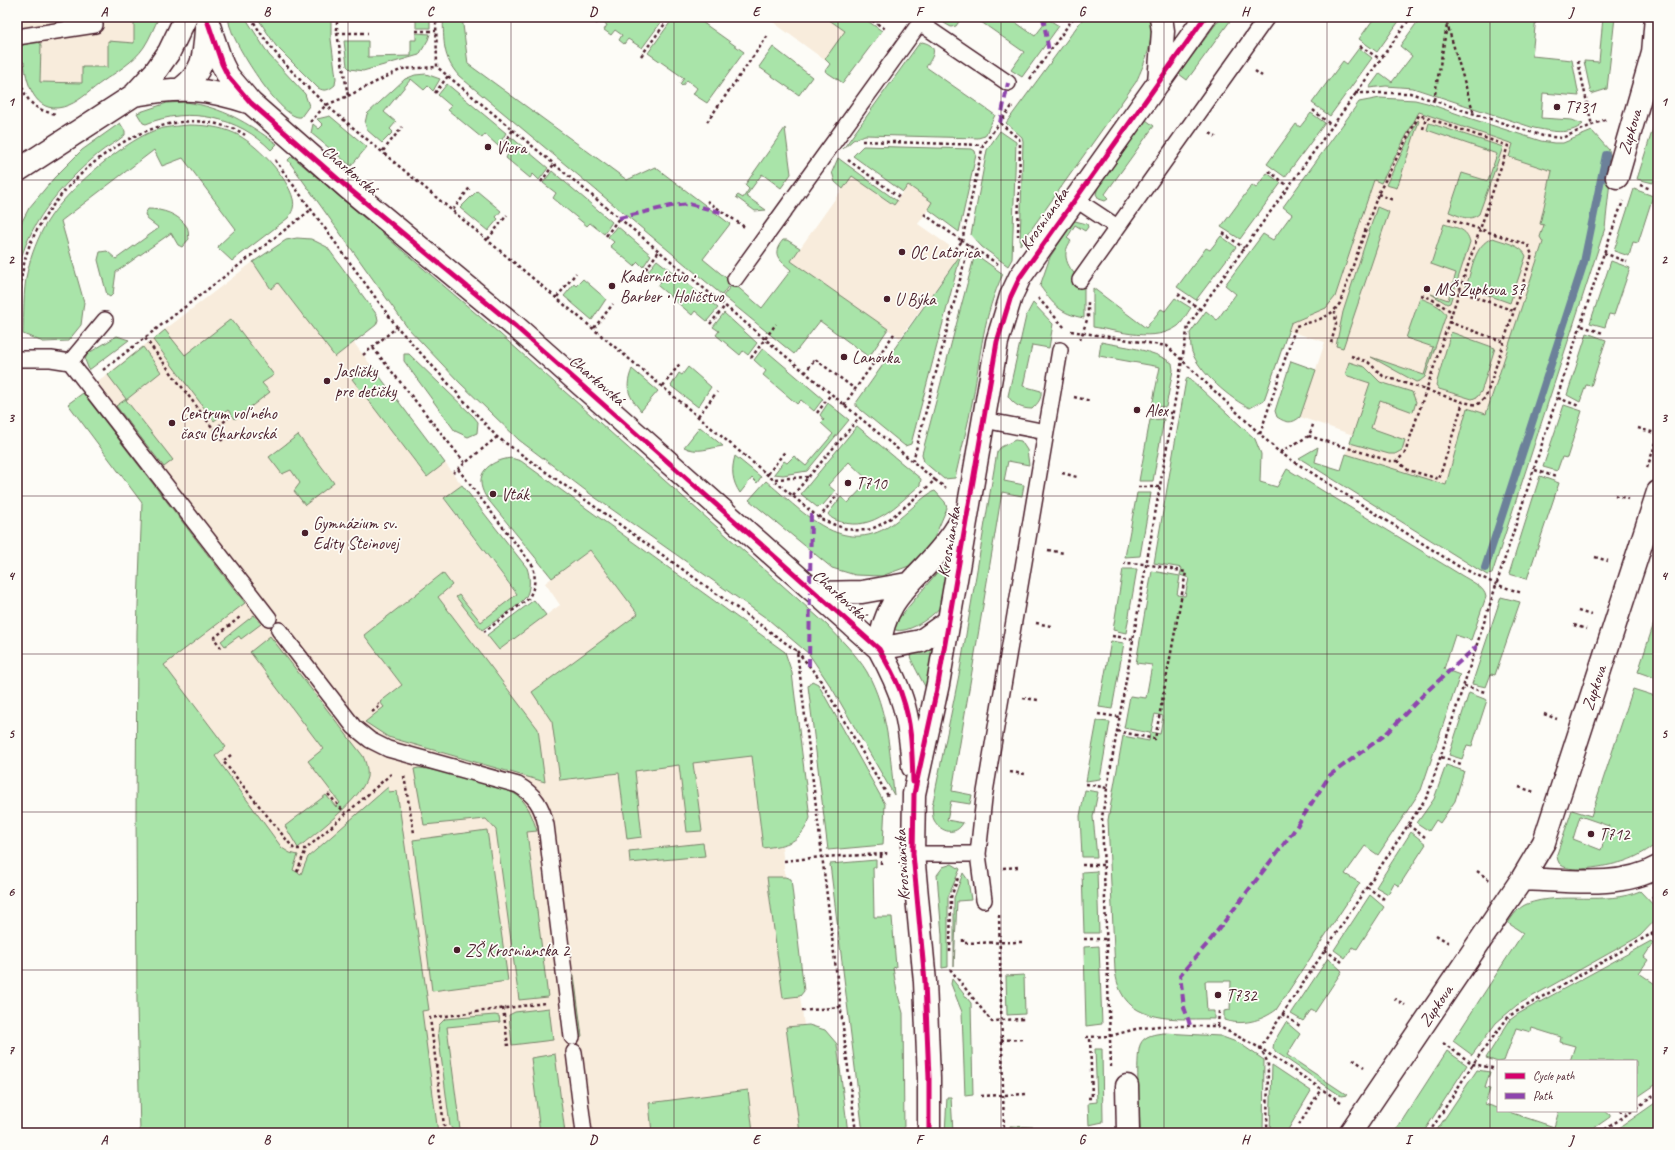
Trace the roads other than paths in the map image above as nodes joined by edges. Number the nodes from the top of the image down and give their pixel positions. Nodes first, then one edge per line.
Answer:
1 (1161, 17) edge
2 (1205, 17) edge
3 (1266, 17) edge
4 (1656, 17) edge
5 (200, 18) edge
6 (922, 20) edge
7 (90, 23) edge
8 (17, 37) edge
9 (165, 58) junction
10 (203, 58) junction
11 (228, 76) junction
12 (1159, 82) junction
13 (1008, 83) dead end
14 (180, 89) junction
15 (134, 95) junction
16 (251, 103) junction
17 (17, 171) edge
18 (1617, 177) dead end
19 (1075, 199) junction
20 (1117, 227) junction
21 (735, 279) dead end
22 (1080, 280) dead end
23 (105, 320) dead end
24 (1060, 350) dead end
25 (17, 359) edge
26 (70, 362) junction
27 (984, 420) junction
28 (1046, 432) junction
29 (1658, 492) edge
30 (970, 507) junction
31 (907, 584) junction
32 (818, 593) junction
33 (269, 618) dead end
34 (950, 621) junction
35 (279, 630) dead end
36 (879, 648) junction
37 (914, 794) junction
38 (913, 854) junction
39 (978, 854) junction
40 (1658, 867) edge
41 (1522, 879) junction
42 (984, 900) dead end
43 (1127, 1086) dead end
44 (584, 1133) edge
45 (929, 1133) edge
46 (1128, 1133) edge
47 (1350, 1133) edge

1 - 12 street
2 - 12 street, Krosnianska
3 - 20 lane
4 - 18 street, Zupkova
5 - 9 street
5 - 10 street
5 - 11 street, Charkovská
6 - 13 lane
6 - 21 lane
7 - 8 lane
9 - 10 street
9 - 15 street
10 - 11 street
10 - 14 street
11 - 16 street, Charkovská
12 - 19 street, Krosnianska
14 - 15 street
14 - 16 street
15 - 17 street
16 - 32 street, Charkovská
19 - 20 lane
19 - 27 street, Krosnianska
20 - 22 lane
23 - 26 lane
24 - 28 lane
25 - 26 lane
26 - 33 lane
27 - 28 lane
27 - 30 street, Krosnianska
28 - 39 lane
29 - 41 street, Zupkova
30 - 31 street
30 - 34 street, Krosnianska
31 - 32 street
31 - 36 street
32 - 36 street, Charkovská
34 - 36 street
34 - 37 street, Krosnianska
35 - 44 lane
36 - 37 street, Charkovská
37 - 38 street, Krosnianska
38 - 39 lane
38 - 45 street, Krosnianska
39 - 42 lane
40 - 41 street
41 - 47 street, Zupkova
43 - 46 street

